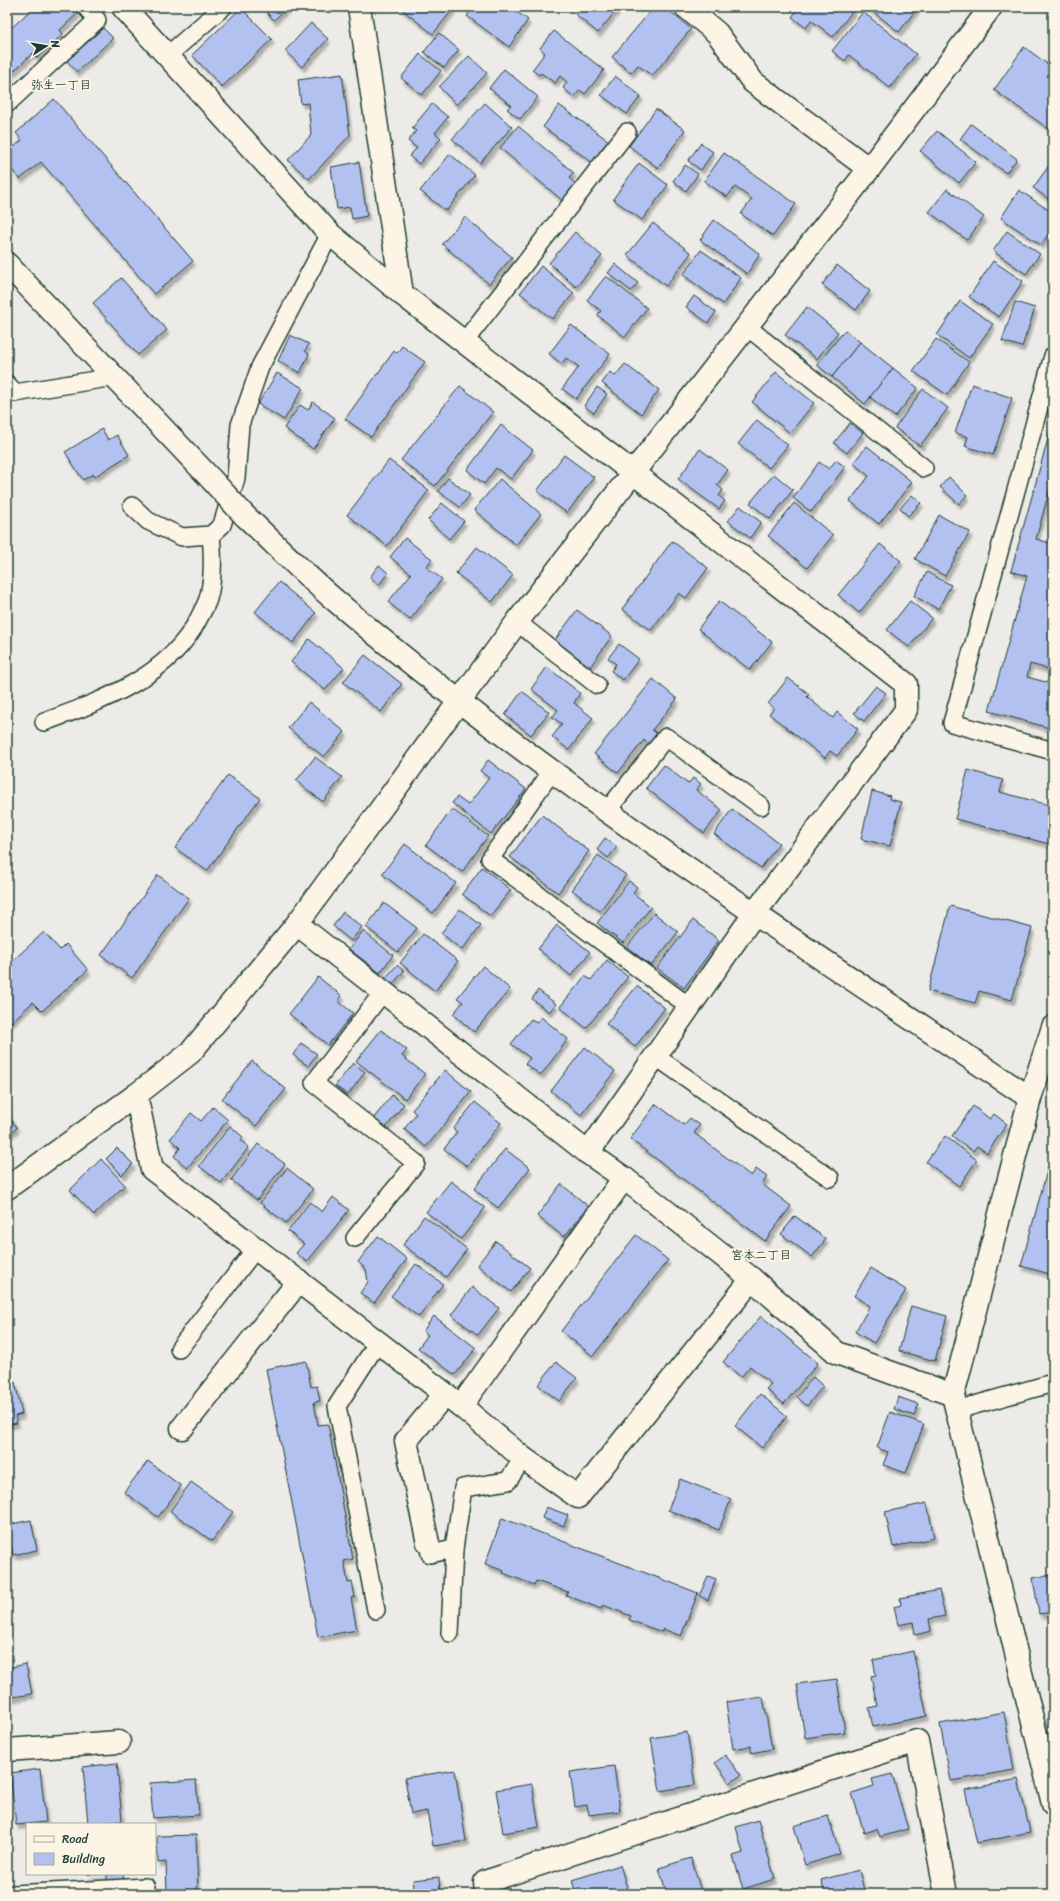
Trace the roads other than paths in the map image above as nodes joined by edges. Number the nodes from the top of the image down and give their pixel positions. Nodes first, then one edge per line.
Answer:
1 (86, 7) edge
2 (123, 7) edge
3 (223, 7) edge
4 (359, 7) edge
5 (686, 7) edge
6 (991, 7) edge
7 (167, 56) junction
8 (7, 104) edge
9 (627, 132) dead end
10 (869, 169) junction
11 (330, 234) junction
12 (7, 264) edge
13 (402, 294) junction
14 (746, 326) junction
15 (464, 342) junction
16 (1053, 356) edge
17 (114, 377) junction
18 (10, 392) edge
19 (924, 468) dead end
20 (634, 472) junction
21 (132, 506) dead end
22 (212, 535) junction
23 (517, 622) junction
24 (597, 685) dead end
25 (458, 701) junction
26 (44, 722) dead end
27 (1053, 751) edge
28 (552, 771) junction
29 (761, 806) dead end
30 (606, 812) junction
31 (754, 914) junction
32 (297, 924) junction
33 (383, 992) junction
34 (690, 1007) junction
35 (1053, 1026) edge
36 (655, 1056) junction
37 (136, 1095) junction
38 (1030, 1098) junction
39 (588, 1153) junction
40 (624, 1178) junction
41 (830, 1178) dead end
42 (7, 1188) edge
43 (355, 1238) dead end
44 (256, 1248) junction
45 (752, 1279) junction
46 (299, 1281) junction
47 (378, 1342) junction
48 (179, 1349) dead end
49 (1053, 1383) edge
50 (453, 1400) junction
51 (955, 1402) junction
52 (182, 1428) dead end
53 (523, 1458) junction
54 (428, 1543) joint
55 (454, 1549) junction
56 (376, 1610) dead end
57 (450, 1633) dead end
58 (119, 1742) dead end
59 (7, 1750) edge
60 (1053, 1804) edge
61 (146, 1887) dead end
62 (13, 1894) edge
63 (486, 1894) edge
64 (946, 1894) edge

1 - 8 lane
2 - 7 street
3 - 7 lane
4 - 13 street
5 - 10 street
6 - 10 street
7 - 11 street
9 - 15 lane
10 - 14 street
11 - 13 street
11 - 22 lane
12 - 17 street
13 - 15 street
14 - 19 lane
14 - 20 street
15 - 20 street
16 - 27 lane
17 - 18 lane
17 - 25 street, bridge
20 - 23 street
20 - 31 street
21 - 22 lane
22 - 26 lane
23 - 24 lane
23 - 25 street
25 - 28 street
25 - 32 street
28 - 30 street
28 - 34 lane
29 - 30 lane
30 - 31 street
31 - 34 street
31 - 38 street
32 - 33 street
32 - 37 street
33 - 39 street
33 - 43 lane
34 - 36 street
35 - 38 street
36 - 39 street
36 - 41 lane
37 - 42 street
37 - 44 street
38 - 51 street
39 - 40 street
40 - 45 street
40 - 50 street
44 - 46 street
44 - 48 lane
45 - 51 street
45 - 53 street
46 - 47 street
46 - 52 street
47 - 50 street
47 - 56 lane
49 - 51 lane
50 - 53 street
50 - 54 street
51 - 60 street
53 - 55 lane
54 - 55 lane
55 - 57 lane
58 - 59 street
61 - 62 lane
63 - 64 street

